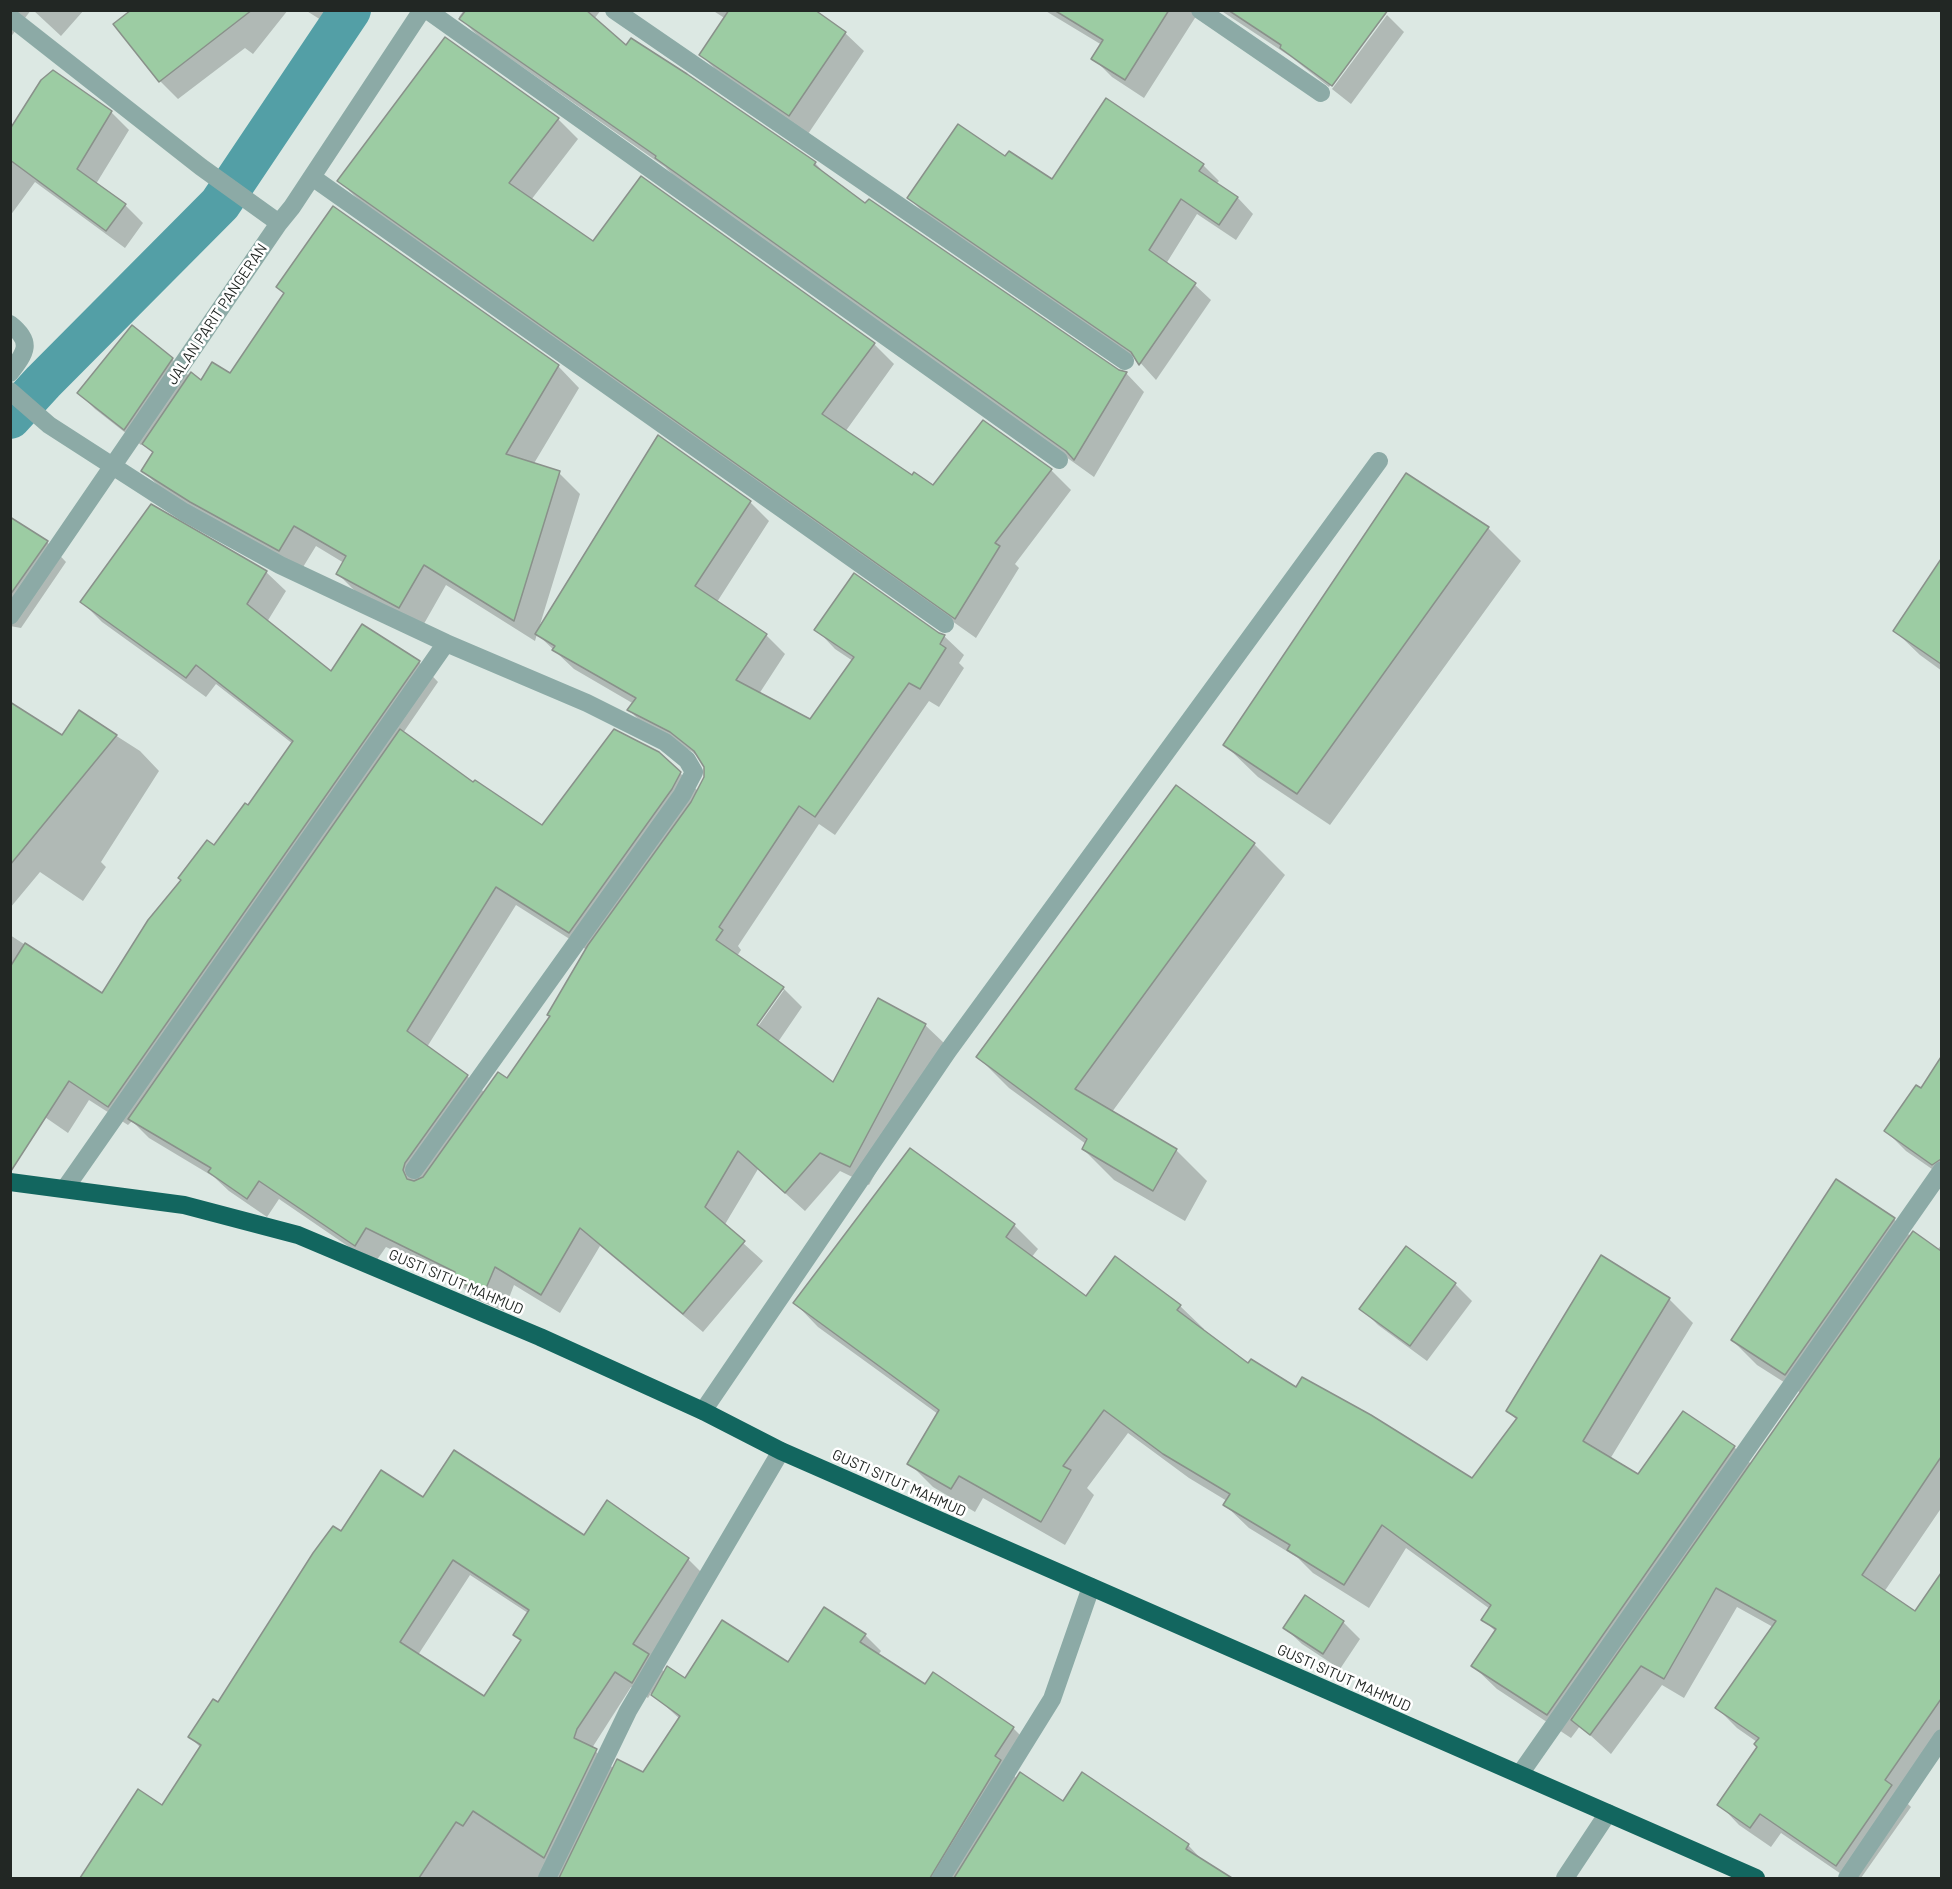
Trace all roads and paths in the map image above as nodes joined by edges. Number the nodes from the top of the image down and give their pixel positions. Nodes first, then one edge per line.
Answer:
1 (422, 10) edge
2 (427, 10) edge
3 (614, 10) edge
4 (1200, 10) edge
5 (10, 17) edge
6 (1321, 93) dead end
7 (312, 177) junction
8 (279, 223) junction
9 (10, 324) edge
10 (1125, 361) dead end
11 (10, 373) edge
12 (12, 394) edge
13 (1059, 460) dead end
14 (1379, 461) dead end
15 (115, 465) junction
16 (10, 616) edge
17 (945, 624) dead end
18 (446, 643) junction
19 (414, 1170) dead end
20 (1941, 1170) edge
21 (10, 1182) edge
22 (66, 1187) junction
23 (703, 1411) junction
24 (781, 1451) junction
25 (1092, 1587) junction
26 (1941, 1738) edge
27 (1520, 1774) junction
28 (1608, 1813) junction
29 (548, 1878) edge
30 (941, 1878) edge
31 (1565, 1878) edge
32 (1756, 1878) edge
33 (1847, 1878) edge

1 - 7 street, JALAN PARIT PANGERAN
2 - 13 street
3 - 10 street
4 - 6 street
5 - 8 street
7 - 8 street, JALAN PARIT PANGERAN
7 - 17 street
8 - 15 street, JALAN PARIT PANGERAN
9 - 11 street
12 - 15 street
14 - 23 street
15 - 16 street, JALAN PARIT PANGERAN
15 - 18 street
18 - 19 street
18 - 22 street
20 - 27 street
21 - 22 highway, GUSTI SITUT MAHMUD
22 - 23 highway, GUSTI SITUT MAHMUD
23 - 24 highway, GUSTI SITUT MAHMUD
24 - 25 highway, GUSTI SITUT MAHMUD
24 - 29 street
25 - 27 highway, GUSTI SITUT MAHMUD
25 - 30 street
26 - 33 street
27 - 28 highway, GUSTI SITUT MAHMUD
28 - 31 street
28 - 32 highway, GUSTI SITUT MAHMUD

